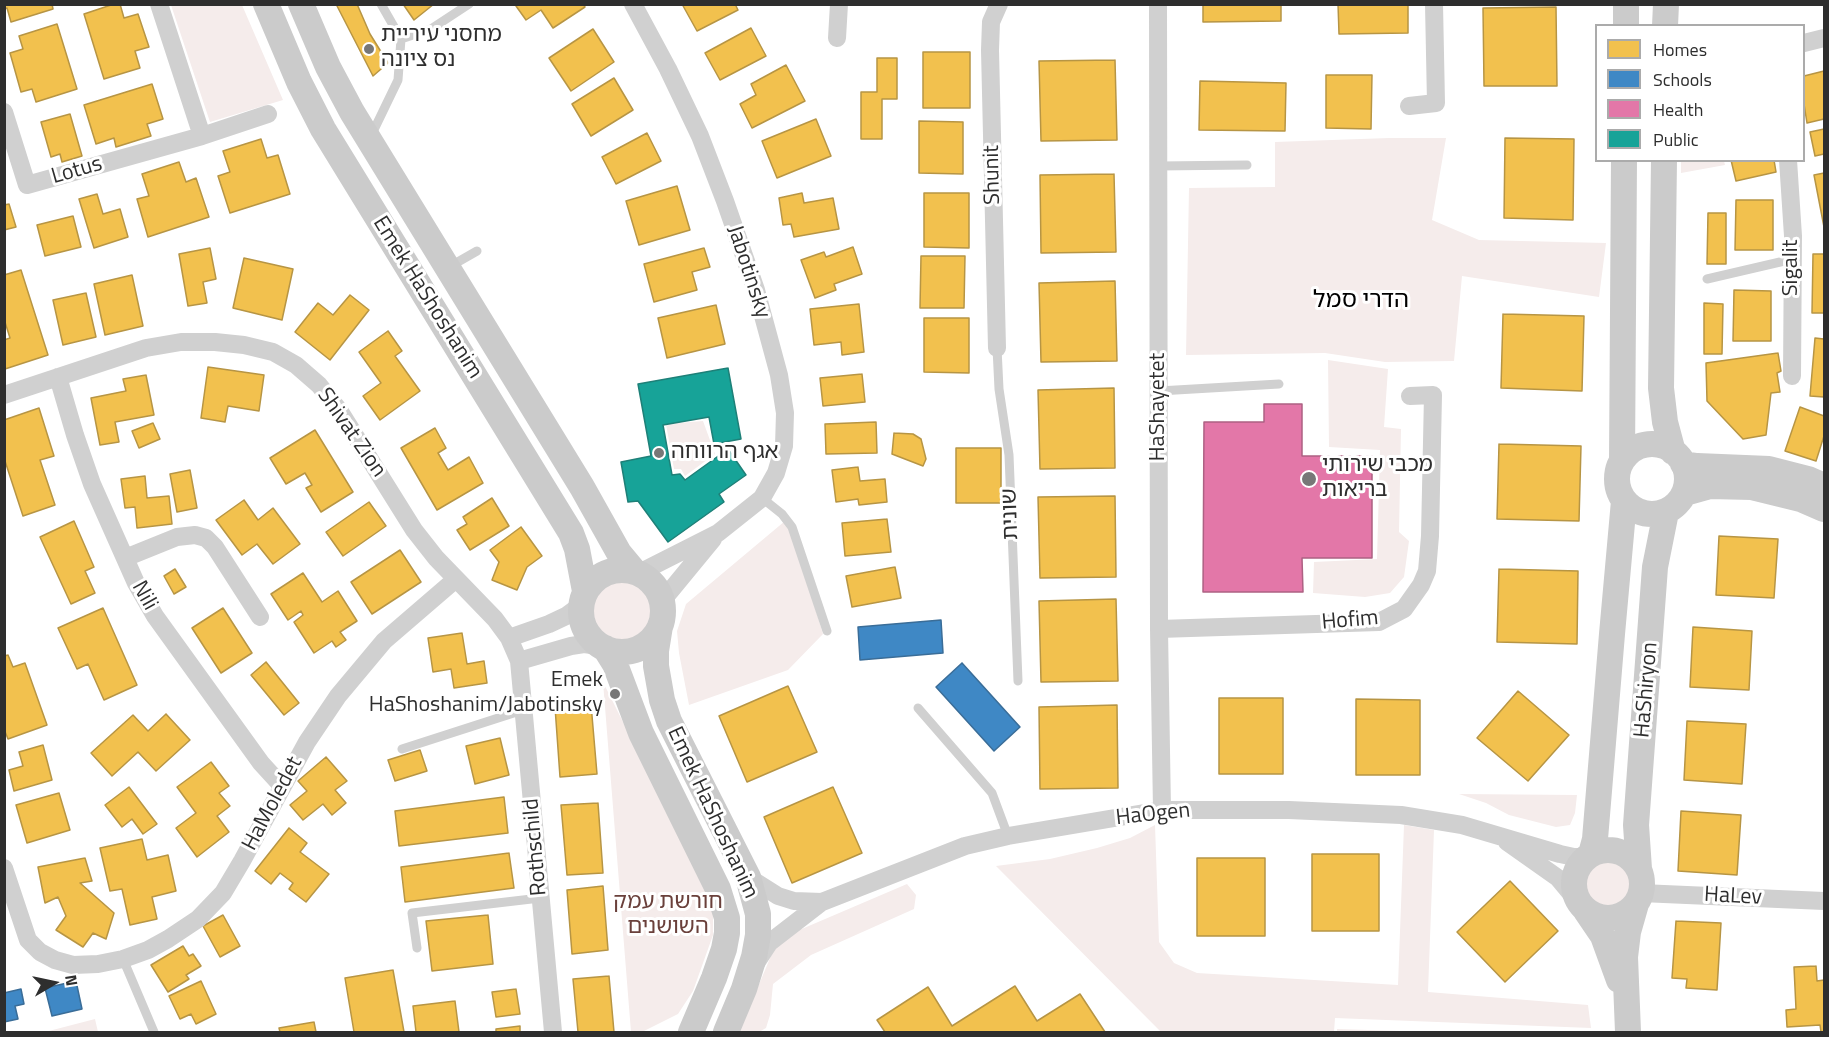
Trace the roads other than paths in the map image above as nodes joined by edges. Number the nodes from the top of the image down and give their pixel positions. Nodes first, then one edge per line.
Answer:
1 (159, 4) edge
2 (266, 4) edge
3 (301, 4) edge
4 (381, 4) edge
5 (469, 4) edge
6 (633, 4) edge
7 (839, 4) edge
8 (999, 4) edge
9 (1158, 4) edge
10 (1434, 4) edge
11 (1626, 4) edge
12 (1666, 4) edge
13 (1626, 24) edge
14 (1665, 24) edge
15 (837, 38) dead end
16 (1824, 38) edge
17 (400, 39) junction
18 (1805, 43) edge
19 (1409, 106) dead end
20 (4, 112) edge
21 (268, 114) dead end
22 (202, 136) junction
23 (369, 141) junction
24 (1624, 162) edge
25 (1664, 162) edge
26 (1788, 162) edge
27 (1247, 165) dead end
28 (1159, 166) junction
29 (477, 251) dead end
30 (1793, 259) junction
31 (447, 268) junction
32 (1707, 279) dead end
33 (997, 348) joint
34 (1792, 376) dead end
35 (58, 377) junction
36 (1279, 384) dead end
37 (1159, 391) junction
38 (4, 395) edge
39 (1410, 396) dead end
40 (1678, 458) junction
41 (1622, 460) junction
42 (1824, 486) edge
43 (1685, 493) junction
44 (762, 498) junction
45 (1624, 501) junction
46 (1824, 508) edge
47 (1666, 512) junction
48 (718, 533) junction
49 (125, 558) junction
50 (636, 572) junction
51 (456, 579) junction
52 (583, 598) junction
53 (661, 614) junction
54 (260, 617) dead end
55 (1159, 629) junction
56 (826, 631) dead end
57 (509, 638) junction
58 (602, 647) junction
59 (519, 661) junction
60 (1018, 681) dead end
61 (918, 708) dead end
62 (523, 710) junction
63 (402, 749) dead end
64 (282, 786) junction
65 (1162, 810) junction
66 (1496, 834) junction
67 (1008, 836) junction
68 (1588, 856) junction
69 (4, 868) edge
70 (747, 878) junction
71 (1639, 889) junction
72 (540, 898) junction
73 (1824, 901) edge
74 (822, 902) junction
75 (1582, 906) junction
76 (417, 948) dead end
77 (123, 959) junction
78 (749, 972) junction
79 (1627, 1006) junction
80 (154, 1032) edge
81 (553, 1032) edge
82 (691, 1032) edge
83 (726, 1032) edge
84 (1628, 1032) edge

1 - 22 street
2 - 52 street, Emek HaShoshanim
3 - 23 street, Emek HaShoshanim
4 - 17 lane
5 - 17 lane
6 - 44 street, Jabotinsky
7 - 15 street
8 - 33 street, Shunit
9 - 28 street, HaShayetet
10 - 19 street
11 - 13 street
12 - 14 street
16 - 18 street
17 - 23 lane
20 - 22 street, Lotus
21 - 22 street, Lotus
23 - 31 street, Emek HaShoshanim
24 - 41 street
25 - 40 street
26 - 30 street, Sigalit
27 - 28 lane
28 - 37 street, HaShayetet
29 - 31 lane
30 - 32 lane
30 - 34 street, Sigalit
31 - 50 street, Emek HaShoshanim
33 - 60 lane, שונית
35 - 38 street, Shivat Zion
35 - 49 street, Nili
35 - 51 street, Shivat Zion
36 - 37 lane
37 - 55 street, HaShayetet
39 - 55 street, Hofim
40 - 41 street
40 - 42 street
40 - 43 street
41 - 45 street
43 - 46 street
43 - 47 street
44 - 48 street, Jabotinsky
44 - 56 lane
45 - 47 street
45 - 68 street, HaShiryon
47 - 71 street, HaShiryon
48 - 50 street, Jabotinsky
48 - 53 street, Jabotinsky
49 - 54 street
49 - 64 street, Nili
50 - 52 street
50 - 53 street
51 - 57 street, Shivat Zion
51 - 64 street, HaMoledet
52 - 57 street
52 - 58 street
53 - 58 street
53 - 70 street, Emek HaShoshanim
55 - 65 street, HaShayetet
57 - 59 street, Shivat Zion
58 - 59 street
58 - 82 street, Emek HaShoshanim
59 - 62 street, Rothschild
61 - 67 lane
62 - 63 lane
62 - 72 street, Rothschild
64 - 77 street, HaMoledet
65 - 66 street, HaOgen
65 - 67 street, HaOgen
66 - 68 street, HaOgen
66 - 75 street, HaOgen
67 - 74 street, HaOgen
68 - 71 street
68 - 75 street
69 - 77 street, HaMoledet
70 - 74 street, HaOgen
70 - 78 street, Emek HaShoshanim
71 - 73 street, HaLev
71 - 75 street
71 - 79 street, HaShiryon
72 - 76 lane
72 - 81 street, Rothschild
74 - 78 street, HaOgen
75 - 79 street, HaShiryon
77 - 80 lane
78 - 83 street, Emek HaShoshanim
79 - 84 street, HaShiryon

